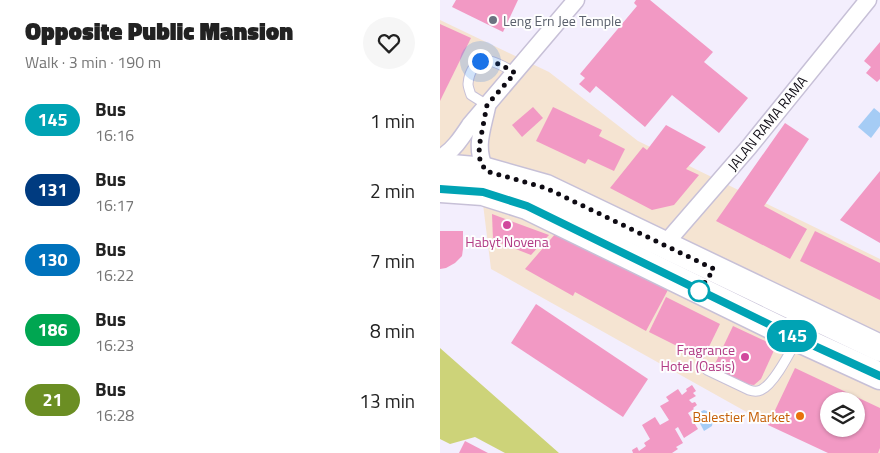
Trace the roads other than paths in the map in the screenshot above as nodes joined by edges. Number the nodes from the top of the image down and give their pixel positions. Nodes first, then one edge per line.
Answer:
1 (576, 0) edge
2 (868, 0) edge
3 (515, 73) junction
4 (487, 105) junction
5 (440, 158) edge
6 (440, 167) edge
7 (486, 171) junction
8 (440, 189) edge
9 (664, 245) junction
10 (797, 338) junction
11 (880, 348) edge
12 (707, 370) dead end
13 (880, 376) edge

1 - 3 street
2 - 9 street, JALAN RAMA RAMA
3 - 4 street
3 - 4 lane
4 - 5 street
4 - 7 street
6 - 7 main road
7 - 9 main road
8 - 10 main road
9 - 11 main road
10 - 12 lane
10 - 13 main road

